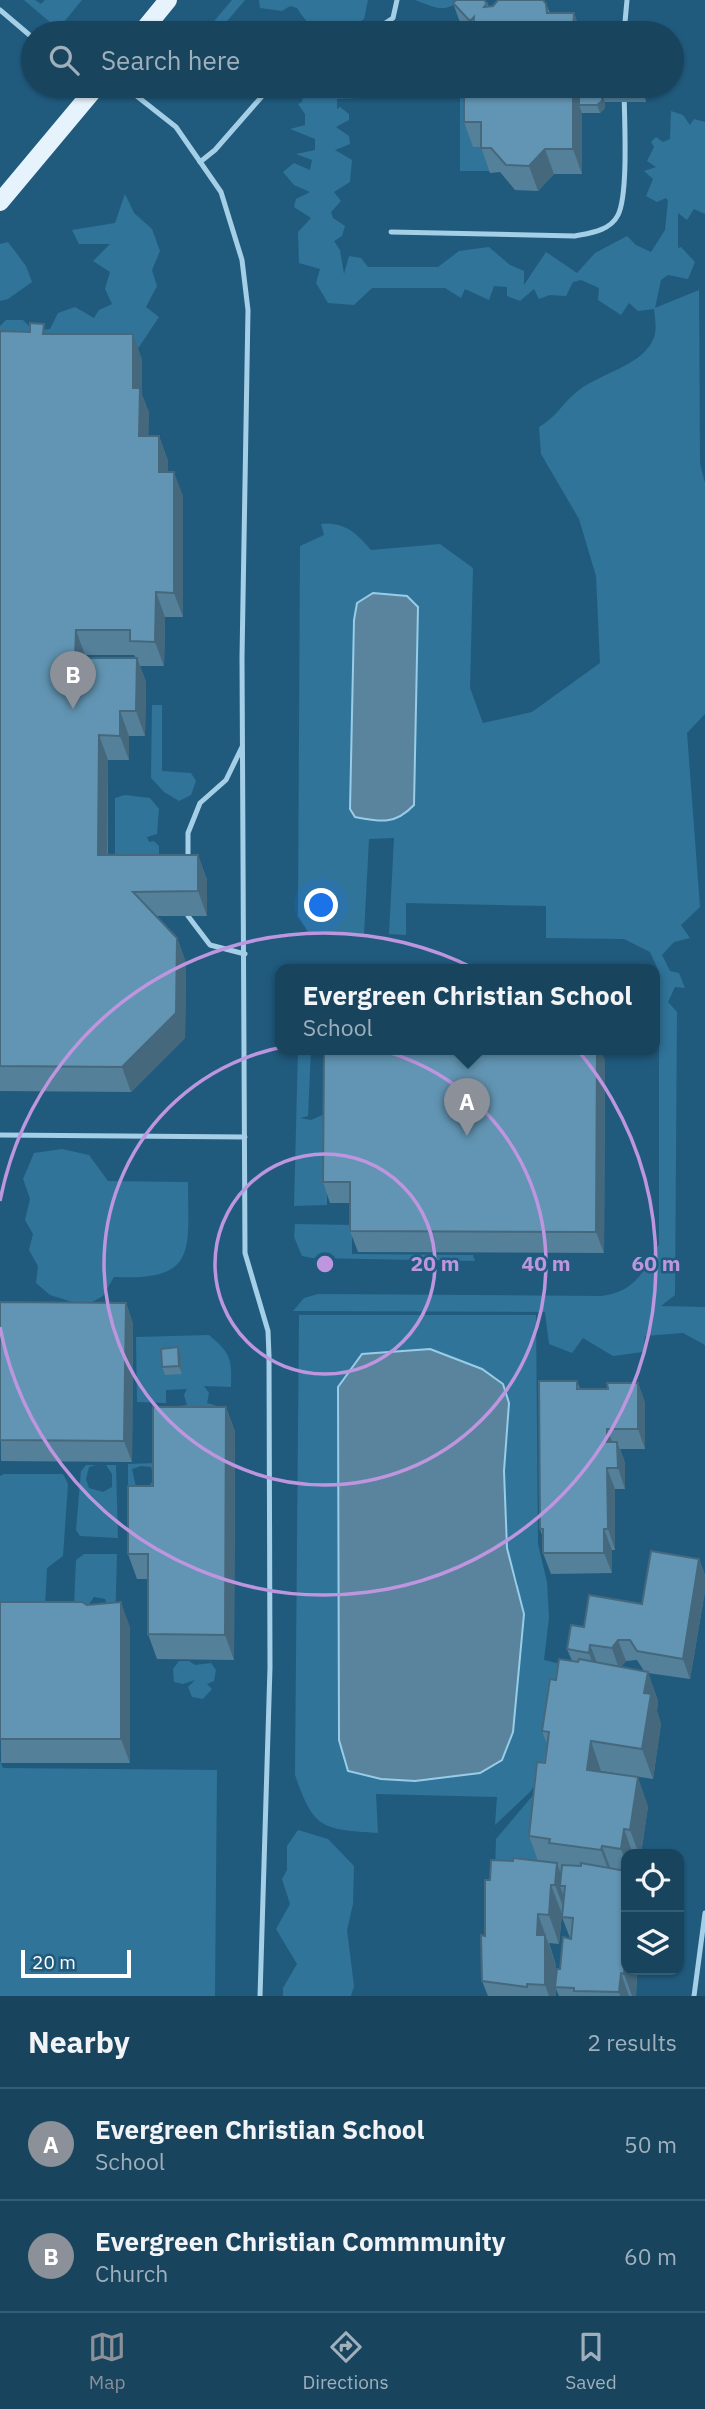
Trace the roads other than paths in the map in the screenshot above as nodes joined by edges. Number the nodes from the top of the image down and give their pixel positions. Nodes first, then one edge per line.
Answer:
1 (168, 0) edge
2 (397, 0) edge
3 (627, 0) edge
4 (3, 12) edge
5 (0, 20) edge
6 (151, 21) edge
7 (388, 21) edge
8 (625, 21) edge
9 (21, 28) edge
10 (84, 98) edge
11 (139, 98) edge
12 (260, 98) edge
13 (624, 98) edge
14 (200, 162) junction
15 (0, 202) edge
16 (391, 232) dead end
17 (243, 744) junction
18 (187, 868) edge
19 (188, 916) edge
20 (245, 954) junction
21 (0, 1135) edge
22 (245, 1137) junction
23 (705, 1913) edge
24 (260, 1996) edge
25 (694, 1996) edge

1 - 6 main road
2 - 7 lane
3 - 8 lane
4 - 5 lane
4 - 9 lane
10 - 15 main road
11 - 14 lane
12 - 14 lane
13 - 16 lane
14 - 17 lane
17 - 18 lane
17 - 20 lane
19 - 20 lane
20 - 22 lane
21 - 22 lane
22 - 24 lane
23 - 25 lane

